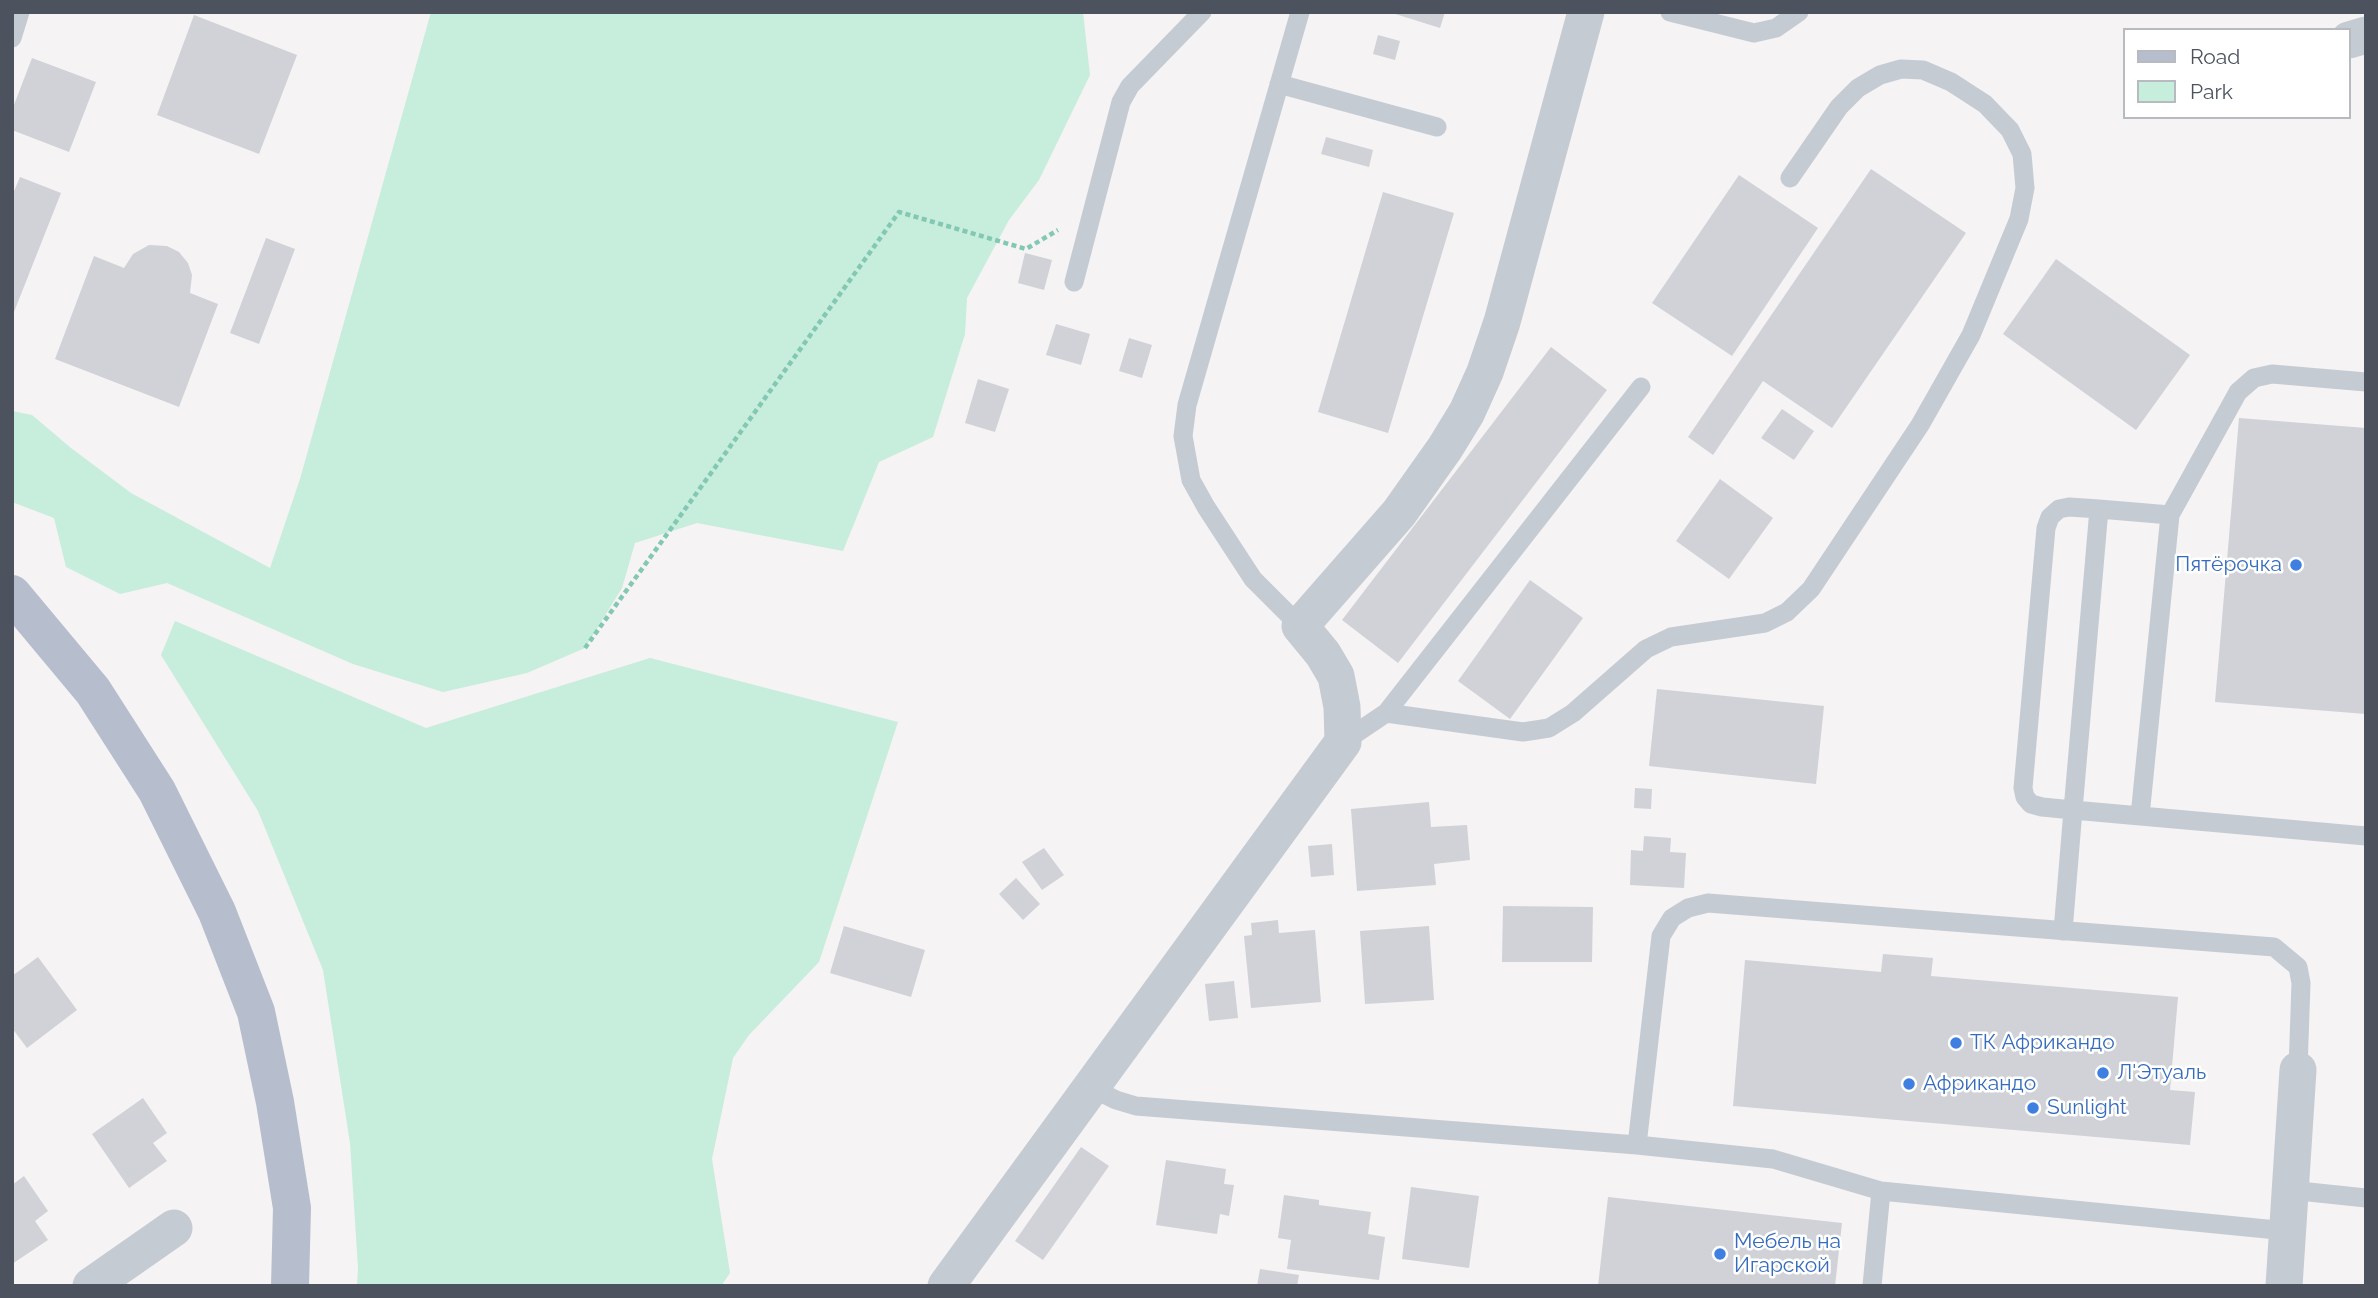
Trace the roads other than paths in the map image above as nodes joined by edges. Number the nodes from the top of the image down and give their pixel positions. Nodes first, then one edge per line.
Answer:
1 (20, 12) edge
2 (1202, 12) edge
3 (1300, 12) edge
4 (1586, 12) edge
5 (1670, 12) edge
6 (1799, 12) edge
7 (12, 38) edge
8 (1279, 84) junction
9 (1437, 127) dead end
10 (1790, 178) dead end
11 (1074, 282) dead end
12 (2366, 382) edge
13 (1641, 387) dead end
14 (2099, 509) junction
15 (2170, 515) junction
16 (12, 594) edge
17 (1300, 625) junction
18 (1387, 713) junction
19 (1343, 741) junction
20 (2073, 810) junction
21 (2140, 816) junction
22 (2366, 836) edge
23 (2063, 931) junction
24 (2298, 1070) joint
25 (1092, 1088) junction
26 (1637, 1145) junction
27 (2290, 1190) junction
28 (1881, 1191) junction
29 (2366, 1198) edge
30 (174, 1228) dead end
31 (2287, 1231) junction
32 (91, 1286) edge
33 (290, 1286) edge
34 (946, 1286) edge
35 (1872, 1286) edge
36 (2284, 1286) edge

1 - 7 lane
2 - 11 lane
3 - 8 lane
4 - 17 street
5 - 6 lane
8 - 9 lane
8 - 17 lane
10 - 18 lane
12 - 15 lane
13 - 18 lane
14 - 15 lane
14 - 20 lane
14 - 20 lane
15 - 21 lane
16 - 33 main road
17 - 19 street
18 - 19 lane
19 - 25 street
20 - 21 lane
20 - 23 lane
21 - 22 lane
23 - 24 lane
23 - 26 lane
24 - 27 street
25 - 26 lane
25 - 34 street
26 - 28 lane
27 - 29 lane
27 - 31 street
28 - 31 lane
28 - 35 lane
30 - 32 street
31 - 36 street

